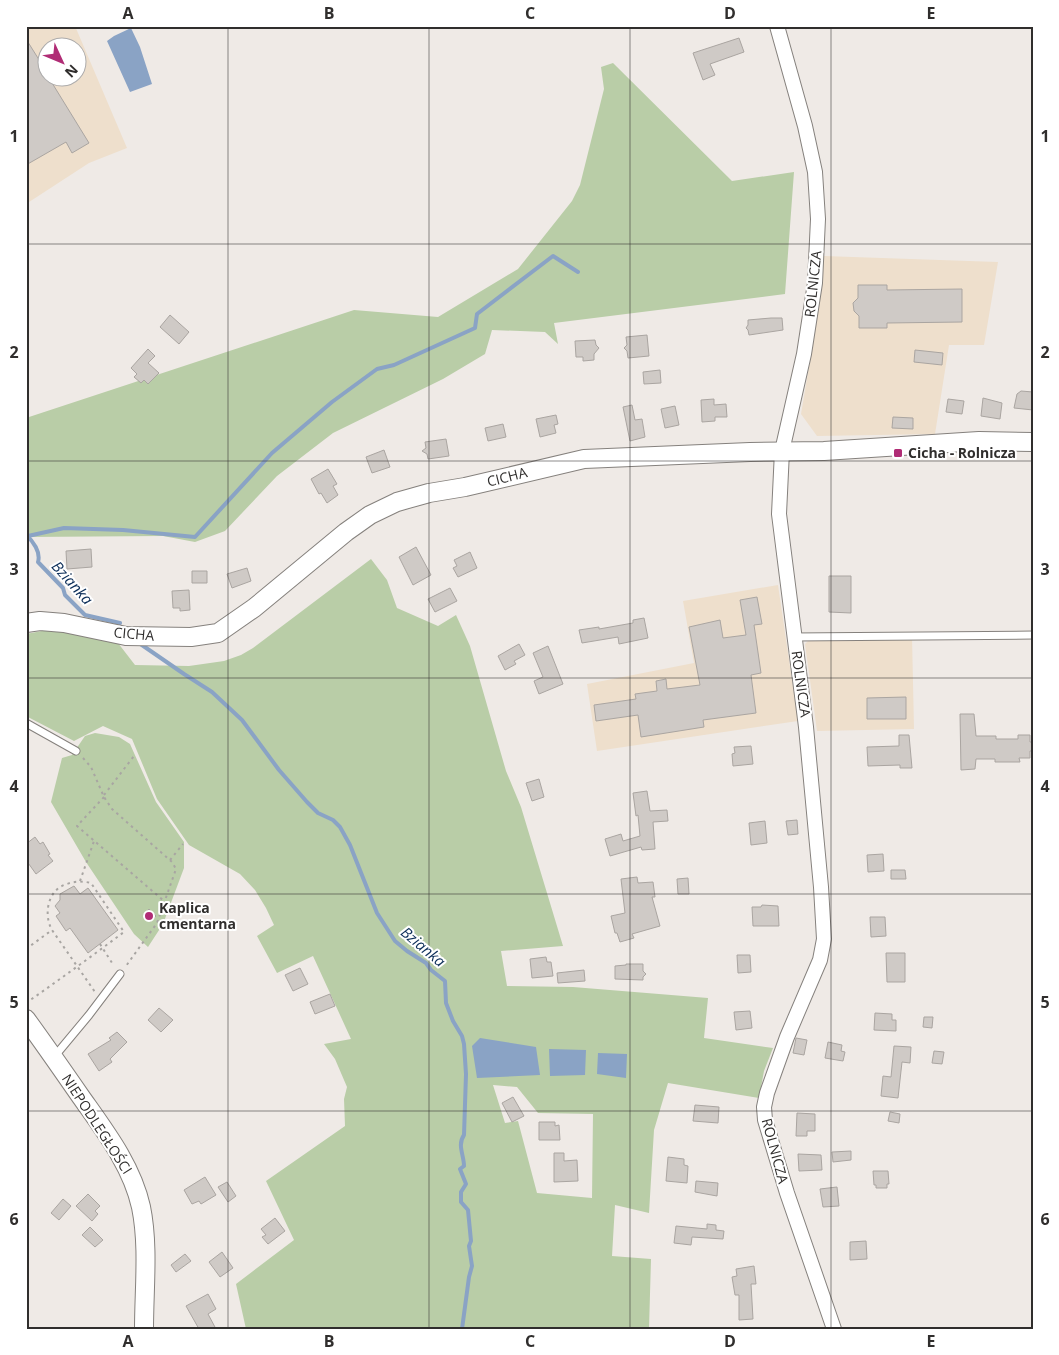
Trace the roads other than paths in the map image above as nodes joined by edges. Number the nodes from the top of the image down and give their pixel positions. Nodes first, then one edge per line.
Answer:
1 (777, 26) edge
2 (1033, 442) edge
3 (782, 451) junction
4 (26, 623) edge
5 (1033, 636) edge
6 (794, 637) junction
7 (26, 723) edge
8 (76, 751) road end
9 (120, 974) road end
10 (26, 1019) edge
11 (54, 1057) junction
12 (144, 1329) edge
13 (834, 1329) edge

1 - 3 street, ROLNICZA
2 - 3 street, CICHA
3 - 4 street, CICHA
3 - 6 street, ROLNICZA
5 - 6 lane
6 - 13 street, ROLNICZA
7 - 8 lane
9 - 11 lane
10 - 11 street, NIEPODLEGŁOŚCI
11 - 12 street, NIEPODLEGŁOŚCI

